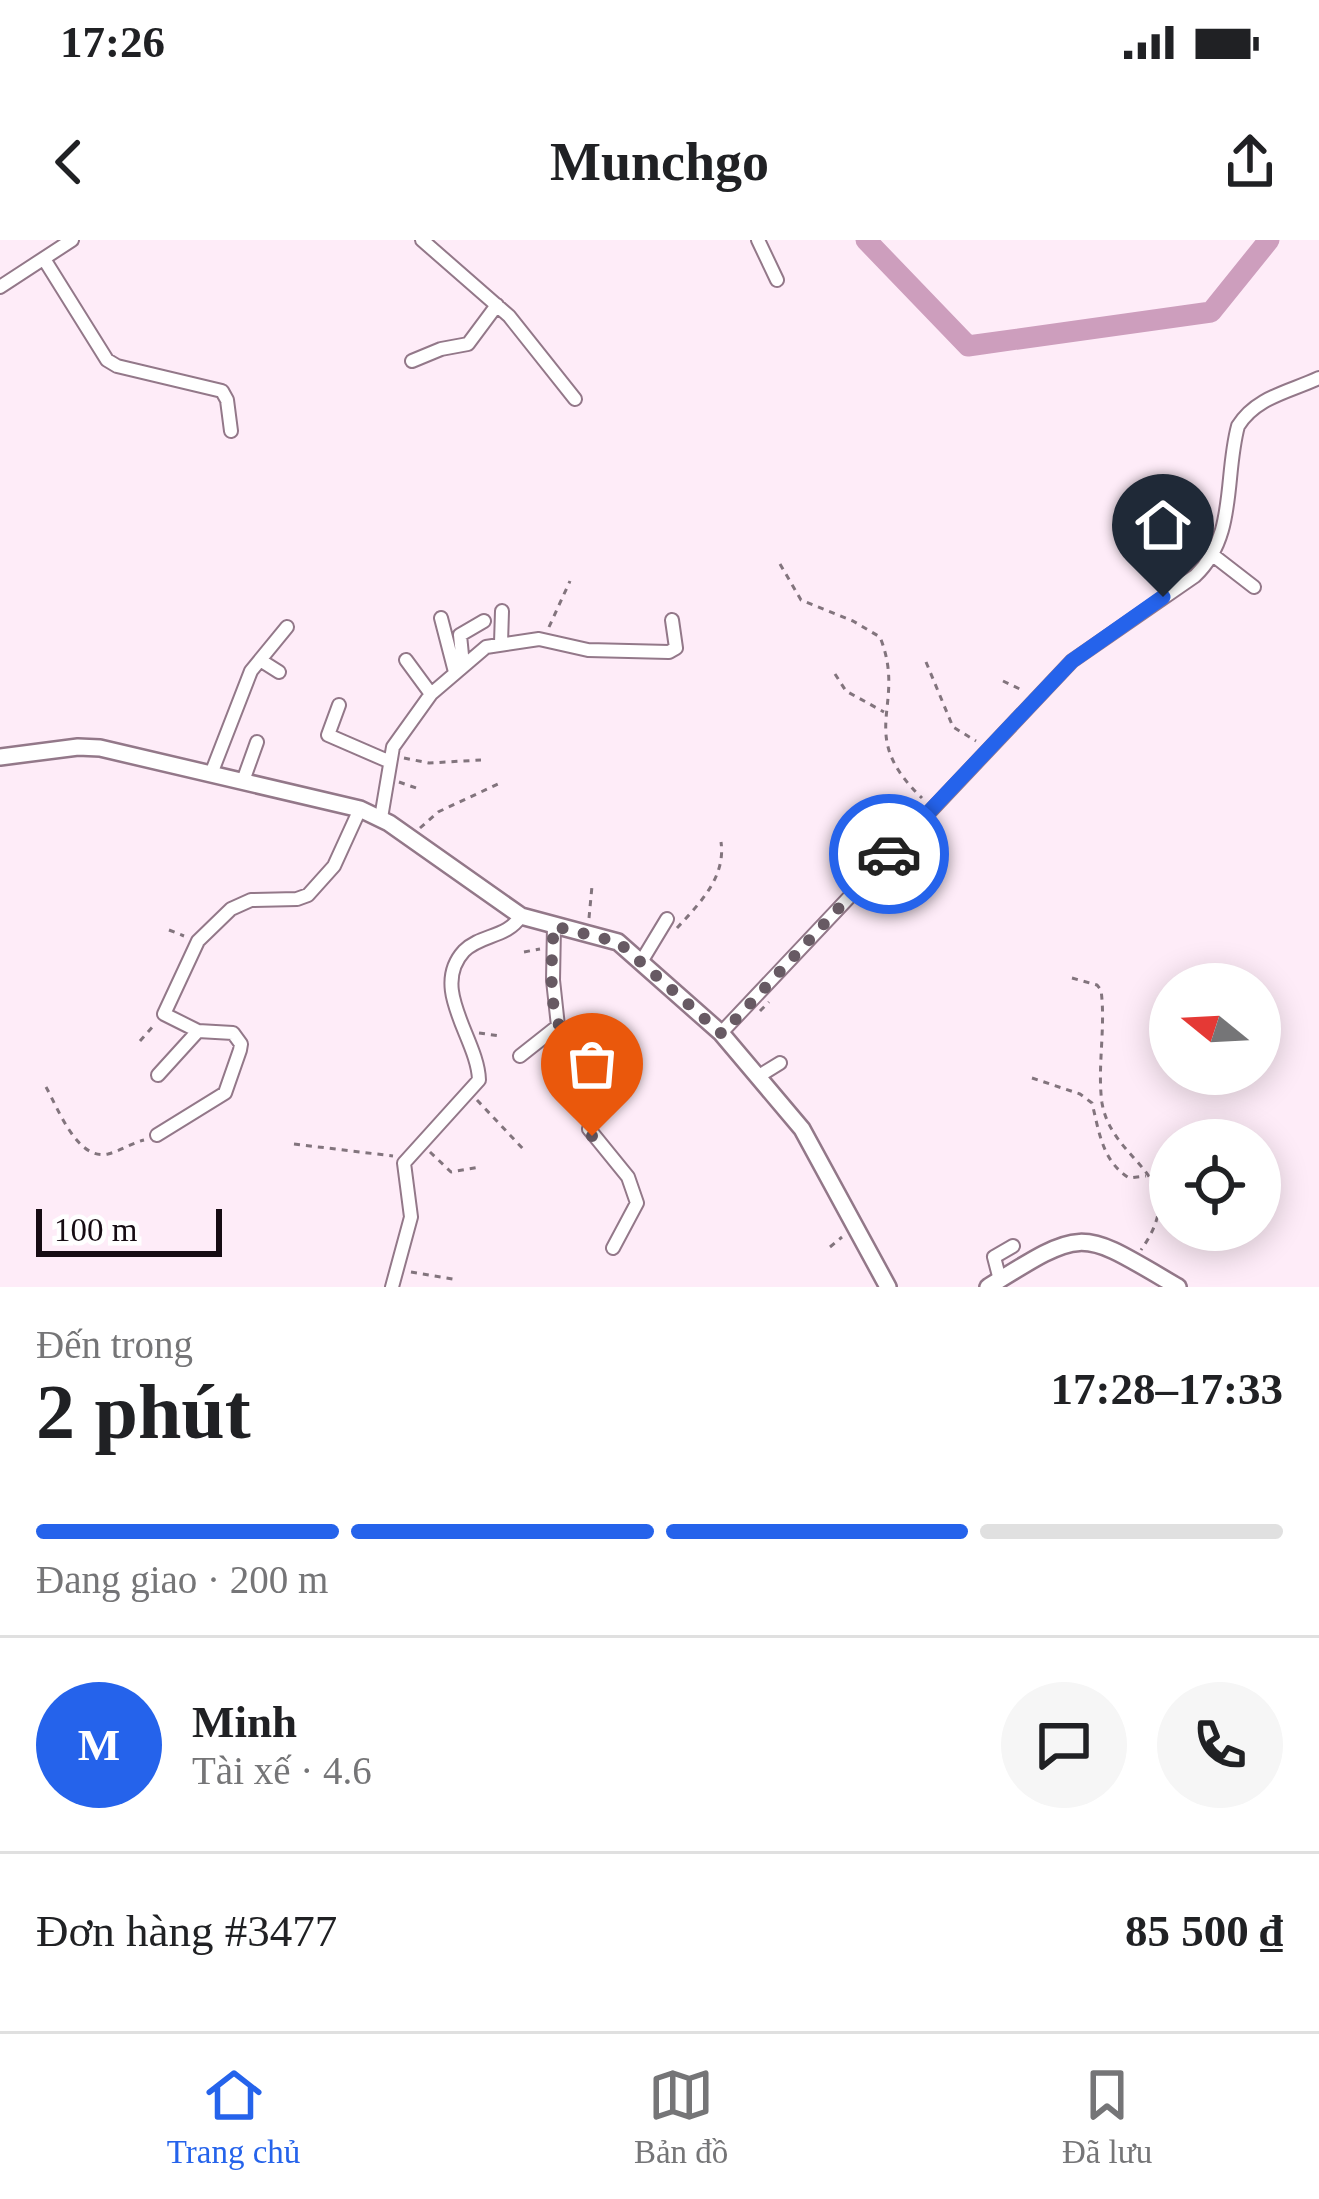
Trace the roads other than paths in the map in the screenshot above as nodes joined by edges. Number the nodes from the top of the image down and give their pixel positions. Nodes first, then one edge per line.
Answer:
1 (73, 240) edge
2 (422, 240) edge
3 (758, 240) edge
4 (44, 259) junction
5 (776, 280) dead end
6 (0, 287) edge
7 (496, 304) junction
8 (412, 362) dead end
9 (1319, 379) edge
10 (575, 399) dead end
11 (231, 431) dead end
12 (1217, 551) junction
13 (1254, 587) dead end
14 (502, 611) dead end
15 (441, 618) dead end
16 (672, 620) dead end
17 (484, 621) dead end
18 (287, 627) dead end
19 (501, 643) junction
20 (260, 660) junction
21 (406, 660) dead end
22 (459, 668) junction
23 (279, 672) dead end
24 (431, 694) junction
25 (339, 705) dead end
26 (257, 742) dead end
27 (153, 743) dead end
28 (0, 758) edge
29 (389, 758) junction
30 (155, 761) junction
31 (211, 774) junction
32 (243, 782) junction
33 (360, 809) junction
34 (380, 818) junction
35 (520, 916) junction
36 (668, 919) dead end
37 (554, 926) junction
38 (640, 962) junction
39 (180, 981) junction
40 (162, 986) dead end
41 (560, 1028) junction
42 (198, 1031) junction
43 (722, 1034) junction
44 (520, 1056) dead end
45 (780, 1063) dead end
46 (158, 1075) dead end
47 (759, 1076) junction
48 (158, 1136) road end
49 (1012, 1246) dead end
50 (613, 1248) dead end
51 (994, 1284) edge
52 (392, 1287) edge
53 (888, 1287) edge
54 (1178, 1287) edge

1 - 4 street
2 - 7 street
3 - 5 street
4 - 6 street
4 - 11 street
7 - 8 street
7 - 10 street
9 - 12 street
12 - 13 street
12 - 43 street
14 - 19 street
15 - 22 street
16 - 19 street
17 - 22 street
18 - 20 street
19 - 22 street
20 - 23 street
20 - 31 street
21 - 24 street
22 - 24 street
24 - 29 street
25 - 29 street
26 - 32 street
27 - 30 street
28 - 30 main road
29 - 34 street
30 - 31 main road
31 - 32 main road
32 - 33 main road
33 - 34 main road
33 - 39 street
34 - 35 main road
35 - 37 main road
35 - 52 street
36 - 38 street
37 - 38 main road
37 - 41 street
38 - 43 main road
39 - 40 street
39 - 42 street
41 - 44 street
41 - 50 street
42 - 46 street
42 - 48 street
43 - 47 main road
45 - 47 street
47 - 53 main road
49 - 51 street
51 - 54 main road

